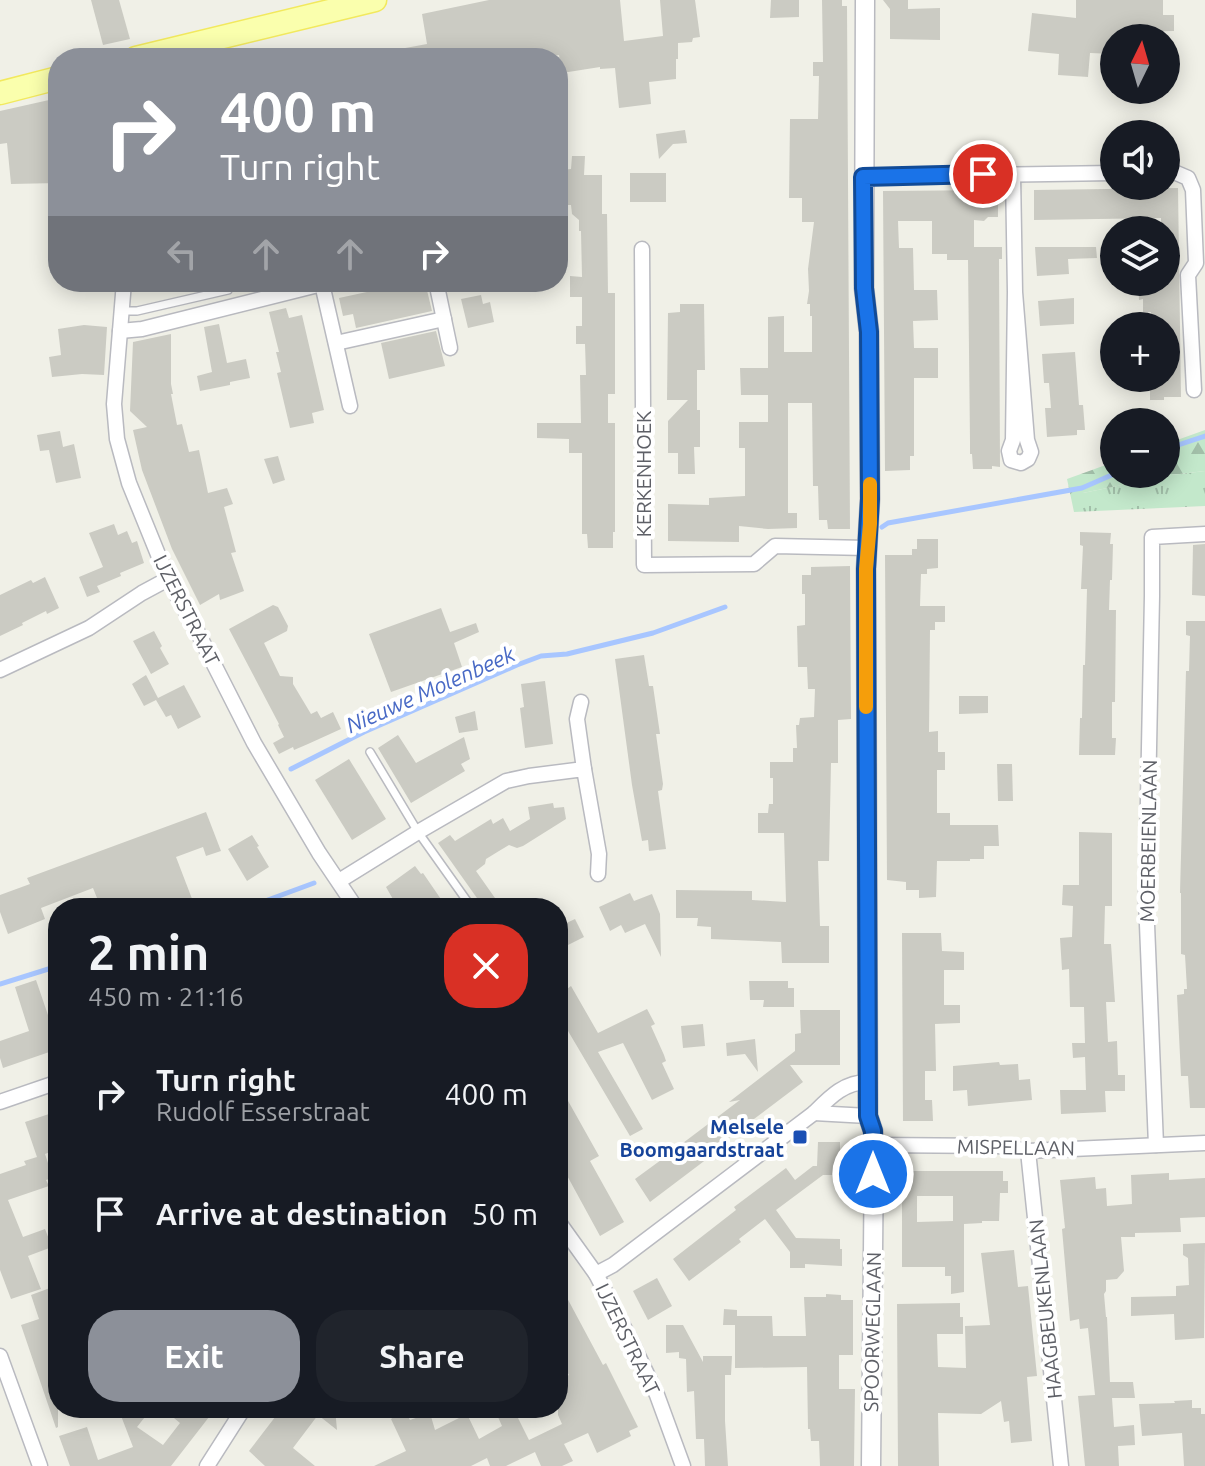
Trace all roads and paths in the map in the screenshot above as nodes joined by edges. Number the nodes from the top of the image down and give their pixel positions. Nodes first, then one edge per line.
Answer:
1 (375, 0) edge
2 (865, 0) edge
3 (177, 48) edge
4 (48, 81) edge
5 (0, 93) edge
6 (1100, 173) edge
7 (1013, 174) junction
8 (1180, 175) edge
9 (863, 177) junction
10 (642, 249) dead end
11 (123, 292) edge
12 (219, 292) edge
13 (290, 292) edge
14 (324, 292) edge
15 (438, 292) edge
16 (1015, 292) junction
17 (122, 311) junction
18 (444, 319) junction
19 (120, 331) junction
20 (336, 343) junction
21 (450, 348) dead end
22 (1194, 390) dead end
23 (350, 406) dead end
24 (1205, 534) edge
25 (867, 548) junction
26 (168, 579) junction
27 (0, 670) edge
28 (581, 702) dead end
29 (370, 752) dead end
30 (584, 769) junction
31 (418, 832) junction
32 (598, 874) dead end
33 (339, 881) junction
34 (350, 898) edge
35 (465, 898) edge
36 (868, 1082) junction
37 (48, 1085) edge
38 (0, 1102) edge
39 (814, 1113) junction
40 (868, 1116) junction
41 (1205, 1143) edge
42 (874, 1145) junction
43 (1156, 1145) junction
44 (1028, 1151) junction
45 (568, 1235) edge
46 (596, 1274) junction
47 (0, 1356) edge
48 (238, 1418) edge
49 (677, 1464) edge
50 (40, 1466) edge
51 (207, 1466) edge
52 (871, 1466) edge
53 (1061, 1466) edge

1 - 3 main road
2 - 9 street, SPOORWEGLAAN
4 - 5 main road
6 - 7 street
7 - 9 street
7 - 16 street
8 - 22 street
9 - 25 street, SPOORWEGLAAN
10 - 25 street, KERKENHOEK
11 - 17 street, IJZERSTRAAT
12 - 17 lane
13 - 19 street
14 - 20 street
15 - 18 street
16 - 16 street
17 - 19 street, IJZERSTRAAT
18 - 20 street
18 - 21 street
19 - 26 street, IJZERSTRAAT
20 - 23 street
24 - 43 street, MOERBEIENLAAN
25 - 36 street, SPOORWEGLAAN
26 - 27 street
26 - 33 street, IJZERSTRAAT
28 - 30 street
29 - 31 lane
30 - 31 street
30 - 32 street
31 - 33 street
31 - 35 lane
33 - 34 street, IJZERSTRAAT
36 - 39 street
36 - 40 street, SPOORWEGLAAN
37 - 38 street
39 - 40 street
39 - 46 street
40 - 42 street, SPOORWEGLAAN
41 - 43 street, MISPELLAAN
42 - 44 street, MISPELLAAN
42 - 52 street, SPOORWEGLAAN
43 - 44 street, MISPELLAAN
44 - 53 street, HAAGBEUKENLAAN
45 - 46 street, IJZERSTRAAT
46 - 49 street, IJZERSTRAAT
47 - 50 street
48 - 51 street

